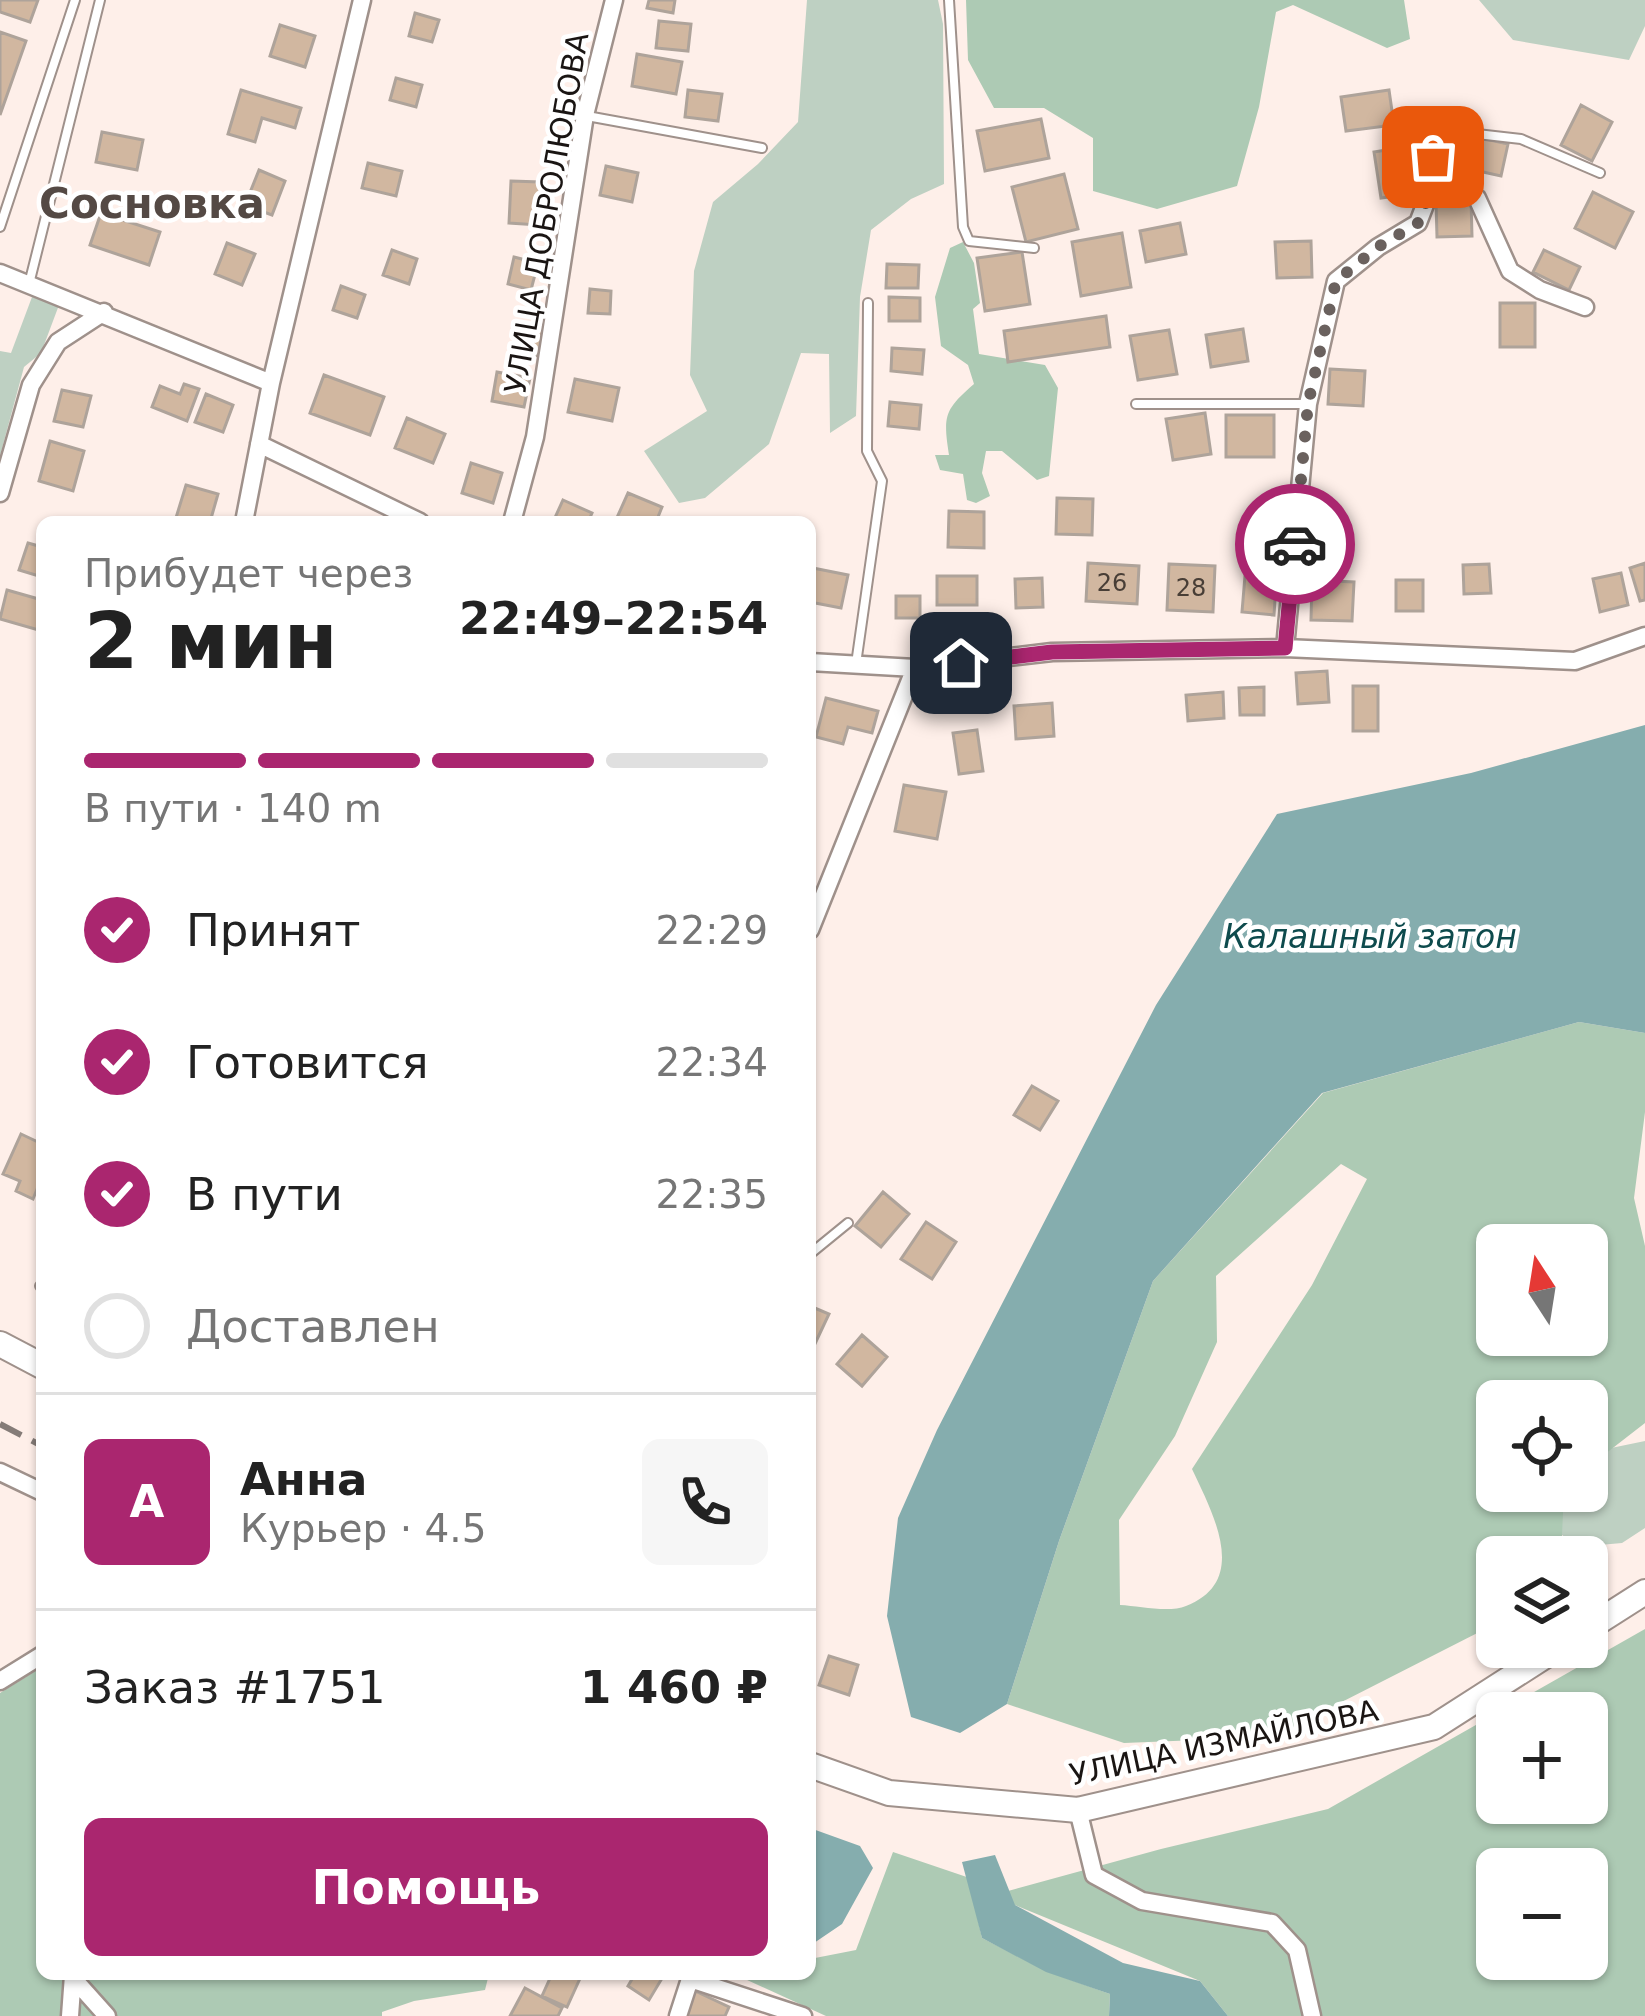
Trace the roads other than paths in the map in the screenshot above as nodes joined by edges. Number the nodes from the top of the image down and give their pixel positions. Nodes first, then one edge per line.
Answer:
1 (75, 0) edge
2 (100, 0) edge
3 (362, 0) edge
4 (614, 0) edge
5 (949, 0) edge
6 (585, 116) junction
7 (762, 148) dead end
8 (1600, 173) dead end
9 (1433, 184) junction
10 (0, 227) edge
11 (1034, 248) dead end
12 (0, 273) edge
13 (28, 285) junction
14 (868, 303) dead end
15 (1585, 307) dead end
16 (104, 312) junction
17 (271, 382) junction
18 (1136, 404) dead end
19 (1308, 404) junction
20 (260, 444) junction
21 (0, 493) edge
22 (245, 516) edge
23 (408, 516) edge
24 (514, 516) edge
25 (1645, 636) edge
26 (1285, 648) junction
27 (816, 663) edge
28 (856, 666) junction
29 (915, 668) junction
30 (816, 915) edge
31 (848, 1223) dead end
32 (816, 1249) edge
33 (0, 1344) edge
34 (36, 1363) edge
35 (0, 1472) edge
36 (36, 1489) edge
37 (1645, 1592) edge
38 (1608, 1616) edge
39 (36, 1659) edge
40 (1526, 1668) edge
41 (0, 1681) edge
42 (816, 1767) edge
43 (1078, 1810) junction
44 (73, 1980) edge
45 (76, 1980) edge
46 (690, 1980) edge
47 (693, 1980) edge
48 (70, 2016) edge
49 (107, 2016) edge
50 (678, 2016) edge
51 (803, 2016) edge
52 (1312, 2016) edge

1 - 10 lane
2 - 13 lane
3 - 17 street
4 - 6 street, УЛИЦА ДОБРОЛЮБОВА
5 - 11 lane
6 - 7 lane
6 - 24 street, УЛИЦА ДОБРОЛЮБОВА
8 - 9 lane
9 - 15 street
9 - 19 street
12 - 13 street
13 - 16 street
14 - 28 lane
16 - 17 street
16 - 21 street
17 - 20 street
18 - 19 lane
19 - 26 street
20 - 22 street
20 - 23 street
25 - 26 street
26 - 29 street
27 - 28 street
28 - 29 street
29 - 30 street
31 - 32 lane
33 - 34 main road
35 - 36 street
37 - 38 main road
39 - 41 street
40 - 43 main road, УЛИЦА ИЗМАЙЛОВА
42 - 43 main road, УЛИЦА ИЗМАЙЛОВА
43 - 52 street
44 - 48 street
45 - 49 street
46 - 50 street
47 - 51 street

